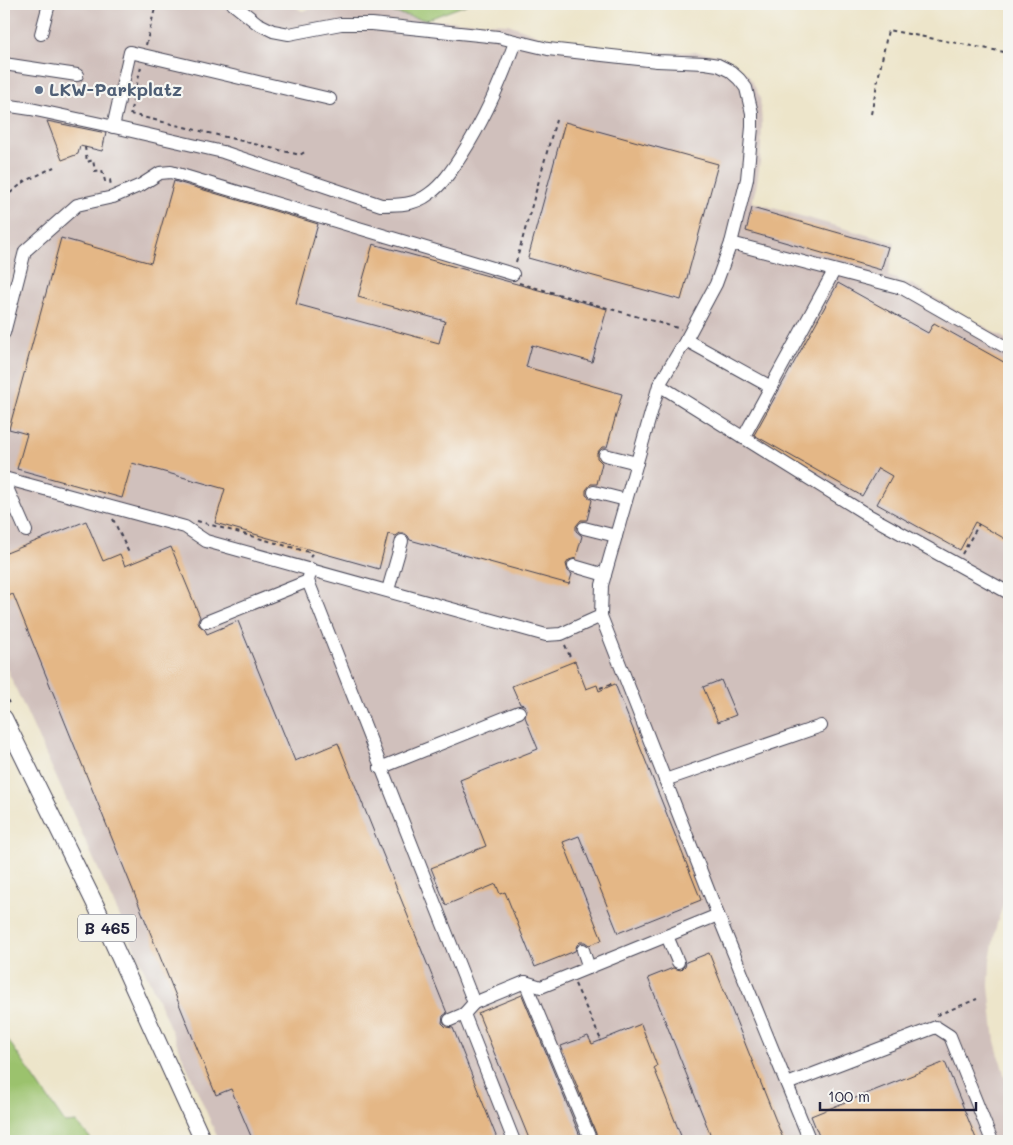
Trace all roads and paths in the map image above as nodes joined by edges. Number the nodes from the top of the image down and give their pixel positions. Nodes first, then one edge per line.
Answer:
1 (49, 4) edge
2 (156, 4) edge
3 (232, 4) edge
4 (41, 34) dead end
5 (515, 42) junction
6 (1009, 53) edge
7 (144, 55) junction
8 (4, 64) edge
9 (77, 75) dead end
10 (330, 99) dead end
11 (4, 105) edge
12 (870, 114) dead end
13 (556, 120) dead end
14 (107, 125) junction
15 (85, 147) dead end
16 (306, 152) dead end
17 (54, 167) dead end
18 (110, 180) dead end
19 (4, 198) edge
20 (732, 243) junction
21 (834, 271) junction
22 (513, 274) junction
23 (4, 332) edge
24 (687, 337) junction
25 (1009, 349) edge
26 (659, 385) junction
27 (771, 387) junction
28 (743, 438) junction
29 (605, 455) dead end
30 (637, 463) junction
31 (4, 479) edge
32 (594, 492) dead end
33 (626, 500) junction
34 (195, 520) dead end
35 (979, 524) dead end
36 (584, 528) dead end
37 (26, 531) dead end
38 (616, 536) junction
39 (402, 541) dead end
40 (312, 552) dead end
41 (956, 564) junction
42 (574, 566) dead end
43 (309, 575) junction
44 (605, 575) junction
45 (388, 590) junction
46 (1009, 594) edge
47 (601, 616) junction
48 (206, 622) dead end
49 (519, 712) dead end
50 (4, 718) edge
51 (821, 726) dead end
52 (380, 768) junction
53 (665, 780) junction
54 (718, 915) junction
55 (667, 936) junction
56 (582, 950) dead end
57 (678, 962) dead end
58 (590, 968) junction
59 (571, 975) junction
60 (526, 982) junction
61 (474, 1003) junction
62 (464, 1014) junction
63 (450, 1020) dead end
64 (601, 1040) dead end
65 (787, 1084) junction
66 (203, 1141) edge
67 (514, 1141) edge
68 (591, 1141) edge
69 (810, 1141) edge
70 (992, 1141) edge

1 - 4 street
2 - 7 path
3 - 5 street
5 - 14 street
5 - 20 street
6 - 12 path
7 - 10 street
7 - 14 street
7 - 16 path
8 - 9 street
11 - 14 street
13 - 22 path
15 - 18 path
17 - 19 path
20 - 21 street
20 - 24 street
21 - 25 street
21 - 27 street
22 - 23 street
22 - 24 path
24 - 26 street
24 - 27 street
26 - 28 street
26 - 30 street
27 - 28 street
28 - 41 street
29 - 30 street
30 - 33 street
31 - 37 street
31 - 43 street
32 - 33 street
33 - 38 street
34 - 40 path
35 - 41 path
36 - 38 street
38 - 44 street
39 - 45 street
41 - 46 street
42 - 44 street
43 - 45 street
43 - 48 street
43 - 52 street
44 - 47 street
45 - 47 street
47 - 53 street
49 - 52 street
50 - 66 main road, B 465
51 - 53 street
52 - 61 street
53 - 54 street
54 - 55 street
54 - 65 street
55 - 57 street
55 - 58 street
56 - 58 street
58 - 59 street
59 - 60 street
59 - 64 path
60 - 61 street
60 - 68 street
61 - 62 street
62 - 63 street
62 - 67 street
65 - 69 street
65 - 70 street

